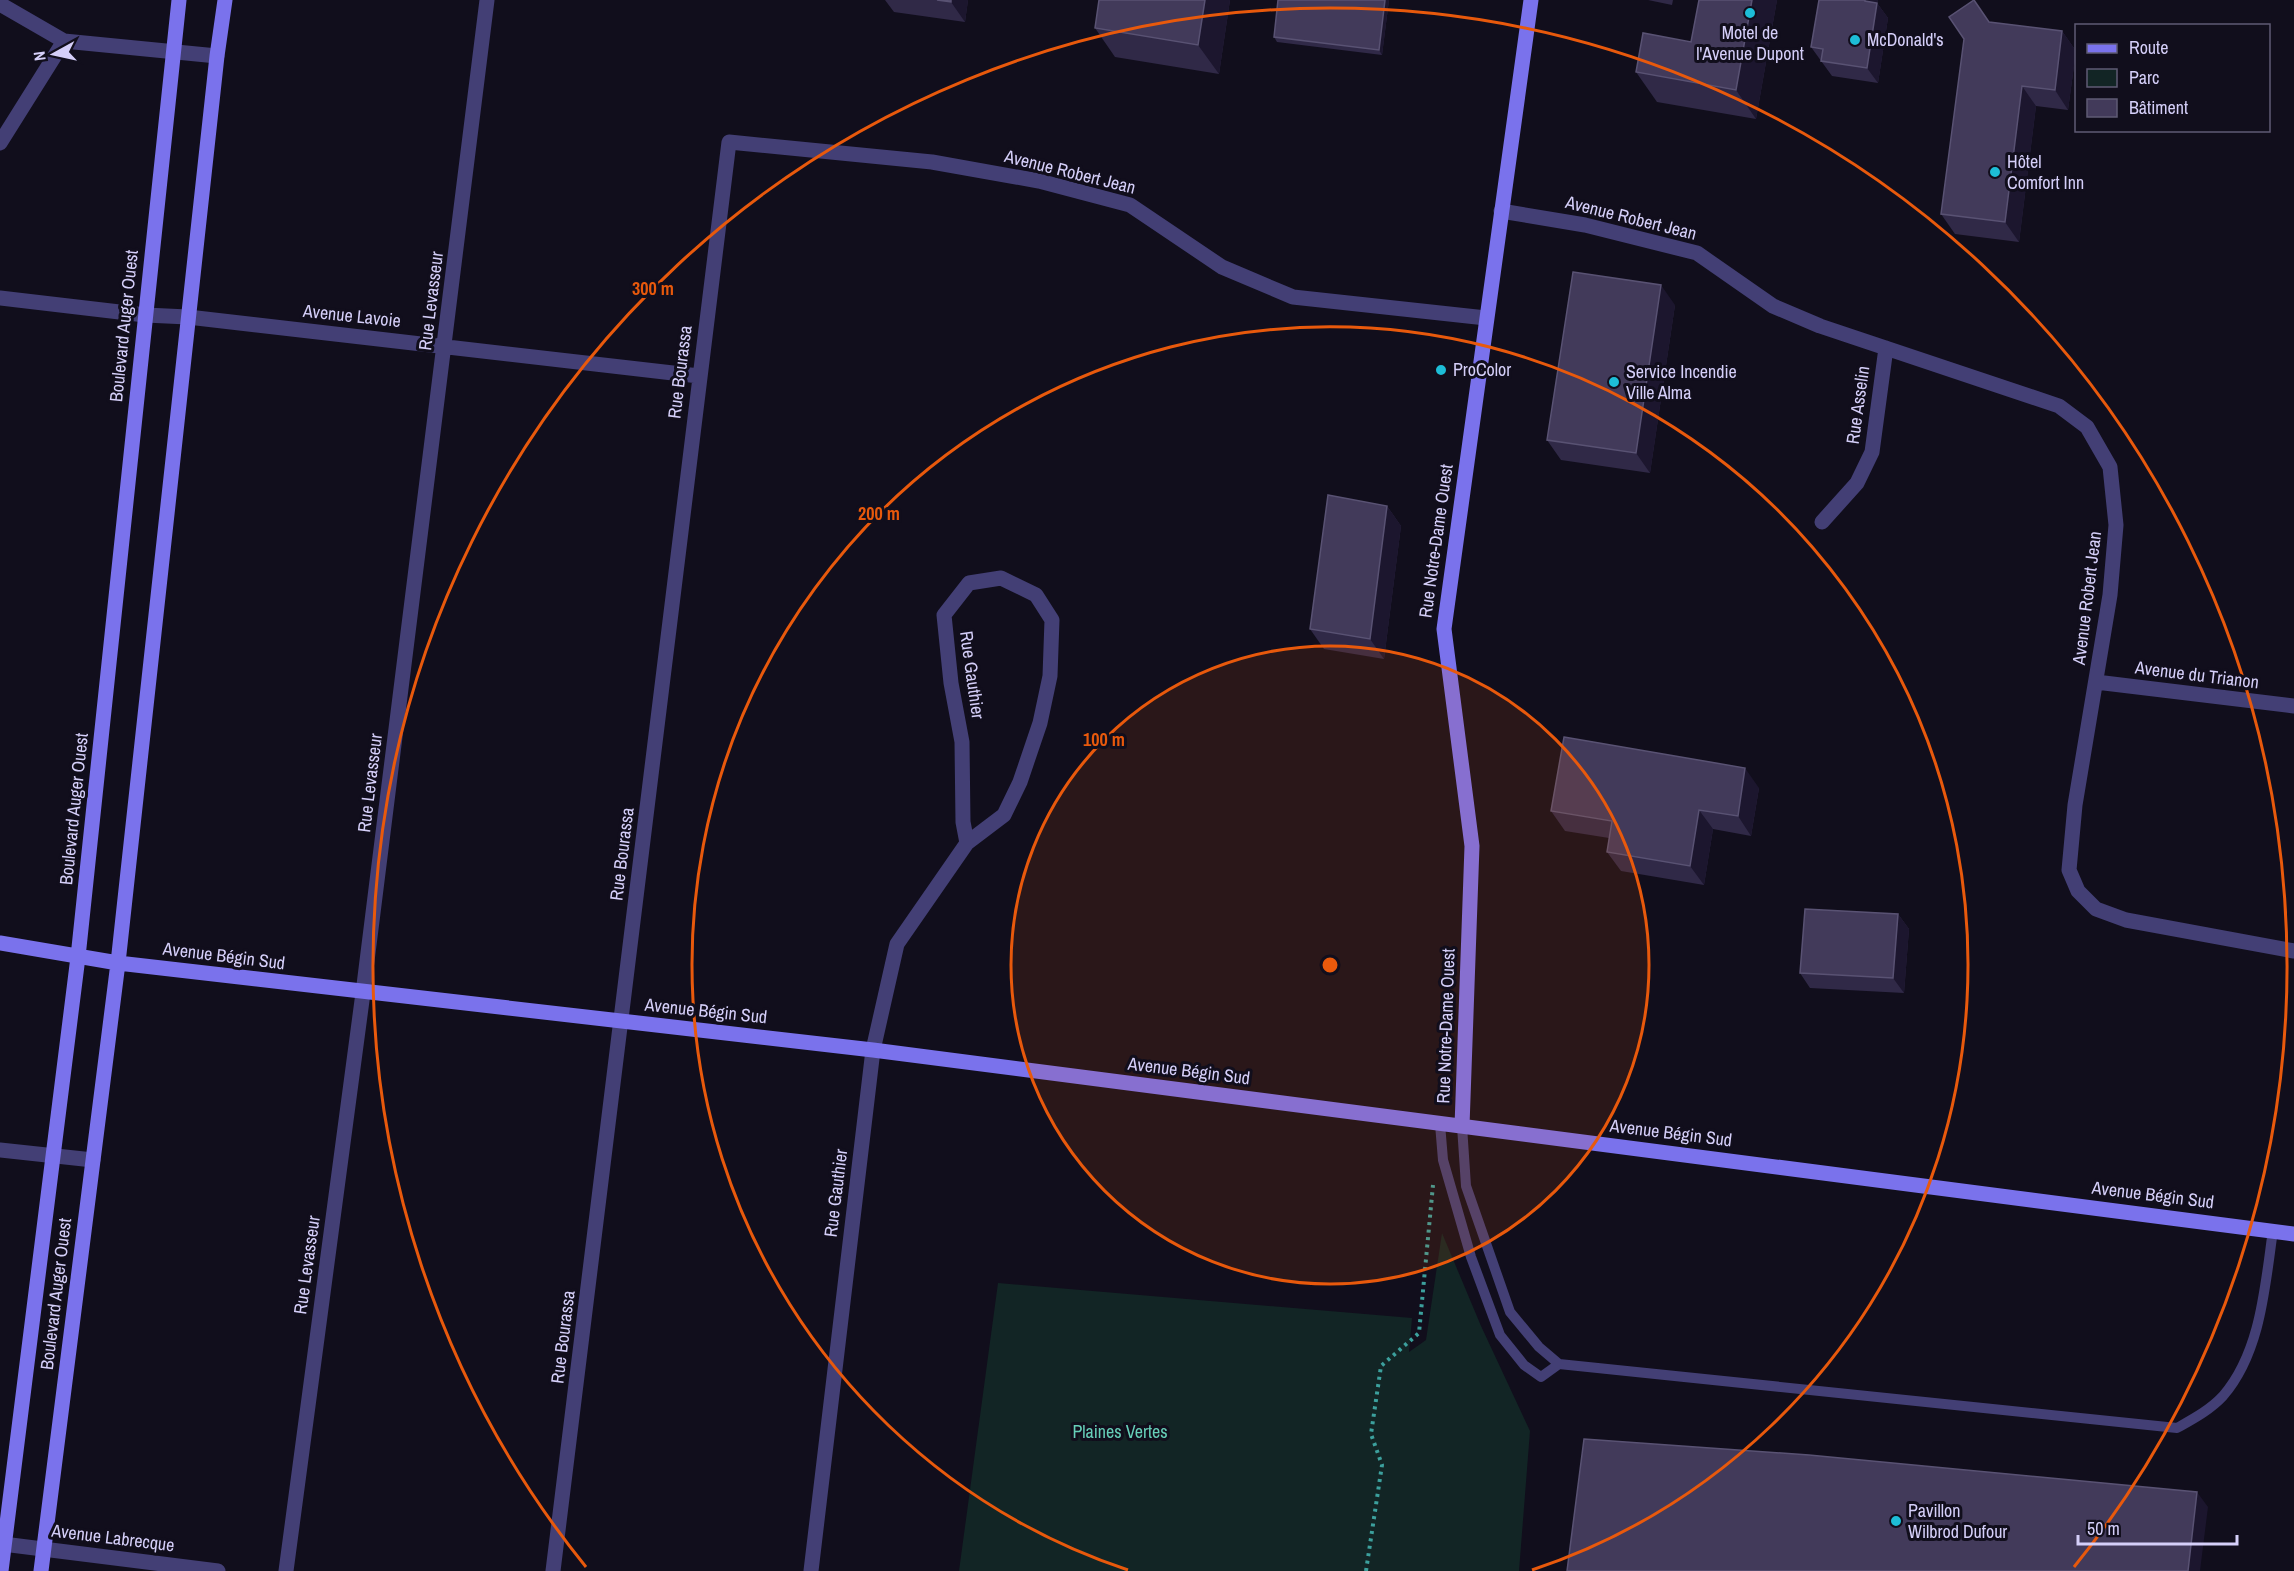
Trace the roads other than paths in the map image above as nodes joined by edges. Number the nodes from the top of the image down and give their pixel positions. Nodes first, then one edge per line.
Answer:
1 (178, 0) edge
2 (225, 0) edge
3 (487, 0) edge
4 (1531, 0) edge
5 (0, 4) edge
6 (64, 41) junction
7 (172, 50) junction
8 (217, 56) junction
9 (729, 142) joint
10 (0, 143) edge
11 (1501, 211) junction
12 (0, 298) edge
13 (145, 315) junction
14 (188, 317) junction
15 (1486, 318) junction
16 (446, 346) junction
17 (1886, 348) junction
18 (699, 376) junction
19 (1822, 522) dead end
20 (2096, 682) junction
21 (2294, 706) edge
22 (967, 843) junction
23 (0, 943) edge
24 (2294, 951) edge
25 (78, 957) junction
26 (118, 963) junction
27 (363, 993) junction
28 (622, 1022) junction
29 (873, 1050) junction
30 (1440, 1124) junction
31 (1462, 1126) junction
32 (0, 1150) edge
33 (53, 1156) junction
34 (93, 1160) junction
35 (2272, 1230) junction
36 (2294, 1234) edge
37 (1559, 1364) junction
38 (3, 1544) junction
39 (44, 1548) junction
40 (1, 1571) edge
41 (41, 1571) edge
42 (218, 1571) edge
43 (286, 1571) edge
44 (553, 1571) edge
45 (811, 1571) edge

1 - 7 street, Boulevard Auger Ouest
2 - 8 street, Boulevard Auger Ouest
3 - 16 street, Rue Levasseur
4 - 11 street, Rue Notre-Dame Ouest
5 - 6 street
6 - 7 street
6 - 10 street
7 - 8 street
7 - 13 street, Boulevard Auger Ouest
8 - 14 street, Boulevard Auger Ouest
9 - 15 street, Avenue Robert Jean
9 - 18 street, Rue Bourassa
11 - 15 street, Rue Notre-Dame Ouest
11 - 17 street, Avenue Robert Jean
12 - 13 street, Avenue Lavoie
13 - 14 street, Avenue Lavoie
13 - 25 street, Boulevard Auger Ouest
14 - 16 street, Avenue Lavoie
14 - 26 street, Boulevard Auger Ouest
15 - 31 street, Rue Notre-Dame Ouest
16 - 18 street, Avenue Lavoie
16 - 27 street, Rue Levasseur
17 - 19 street, Rue Asselin
17 - 20 street, Avenue Robert Jean
18 - 28 street, Rue Bourassa
20 - 21 street, Avenue du Trianon
20 - 24 street, Avenue Robert Jean
22 - 22 street, Rue Gauthier
22 - 29 street, Rue Gauthier
23 - 25 street, Avenue Bégin Sud
25 - 26 street, Avenue Bégin Sud
25 - 33 street, Boulevard Auger Ouest
26 - 27 street, Avenue Bégin Sud
26 - 34 street, Boulevard Auger Ouest
27 - 28 street, Avenue Bégin Sud
27 - 43 street, Rue Levasseur
28 - 29 street, Avenue Bégin Sud
28 - 44 street, Rue Bourassa
29 - 30 street, Avenue Bégin Sud
29 - 45 street, Rue Gauthier
30 - 31 street, Avenue Bégin Sud
30 - 37 lane
31 - 35 street, Avenue Bégin Sud
31 - 37 lane
32 - 33 street
33 - 34 street
33 - 38 street, Boulevard Auger Ouest
34 - 39 street, Boulevard Auger Ouest
35 - 36 street, Avenue Bégin Sud
35 - 37 lane
38 - 39 street, Avenue Labrecque
38 - 40 street, Boulevard Auger Ouest
39 - 41 street, Boulevard Auger Ouest
39 - 42 street, Avenue Labrecque

